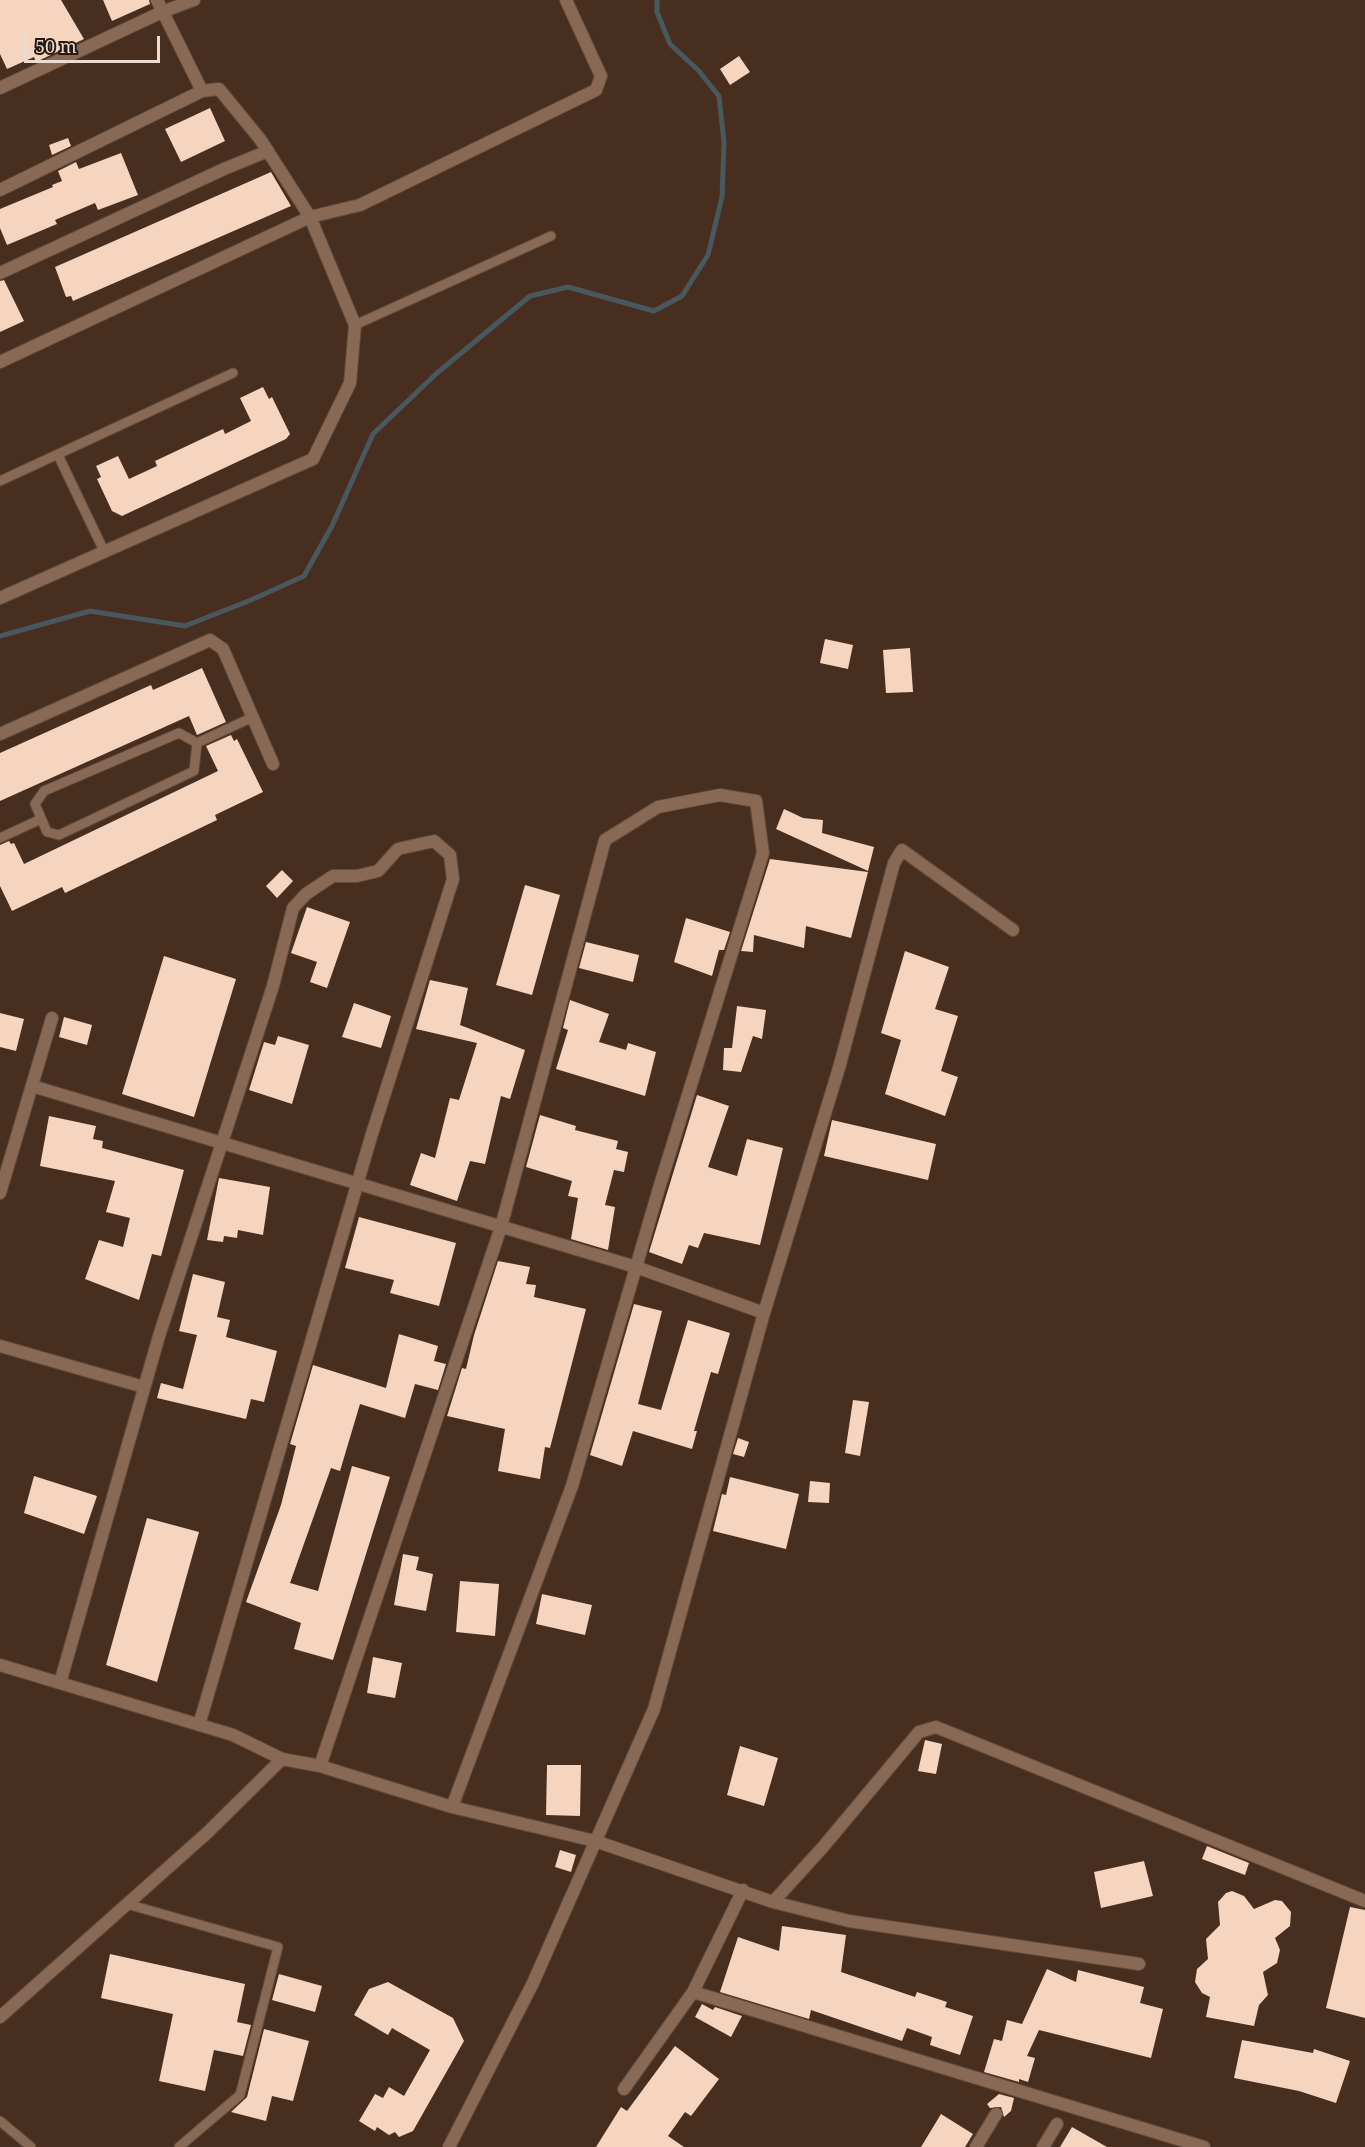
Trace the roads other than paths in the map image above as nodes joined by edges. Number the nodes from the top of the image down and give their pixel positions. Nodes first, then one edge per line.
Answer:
1 (157, 0) edge
2 (194, 0) edge
3 (566, 0) edge
4 (162, 12) junction
5 (0, 88) edge
6 (202, 91) junction
7 (268, 152) junction
8 (0, 190) edge
9 (310, 217) junction
10 (551, 236) dead end
11 (0, 273) edge
12 (355, 325) junction
13 (0, 362) edge
14 (233, 374) dead end
15 (58, 454) junction
16 (0, 481) edge
17 (104, 551) junction
18 (0, 598) edge
19 (253, 717) junction
20 (0, 734) edge
21 (197, 743) junction
22 (273, 764) dead end
23 (41, 819) junction
24 (0, 838) edge
25 (1013, 930) dead end
26 (52, 1018) dead end
27 (32, 1086) junction
28 (222, 1143) junction
29 (359, 1184) junction
30 (0, 1193) edge
31 (501, 1227) junction
32 (636, 1267) junction
33 (764, 1313) junction
34 (0, 1346) edge
35 (144, 1387) junction
36 (0, 1665) edge
37 (60, 1683) junction
38 (199, 1725) junction
39 (282, 1760) junction
40 (320, 1766) junction
41 (452, 1807) junction
42 (595, 1841) junction
43 (743, 1890) junction
44 (773, 1902) junction
45 (1365, 1902) edge
46 (127, 1904) junction
47 (1139, 1964) dead end
48 (693, 1992) junction
49 (0, 2017) edge
50 (624, 2089) dead end
51 (996, 2114) dead end
52 (0, 2121) edge
53 (1057, 2124) dead end
54 (31, 2147) edge
55 (179, 2147) edge
56 (448, 2147) edge
57 (976, 2147) edge
58 (1043, 2147) edge
59 (1204, 2147) edge

1 - 4 street
2 - 4 street
3 - 9 street
4 - 5 street
4 - 6 street
6 - 7 street
6 - 8 street
7 - 9 street
7 - 11 street
9 - 12 street
9 - 13 street
10 - 12 lane
12 - 17 street
14 - 15 lane
15 - 16 lane
15 - 17 lane
17 - 18 street
19 - 20 street
19 - 21 lane
19 - 22 street
21 - 23 lane
21 - 23 lane
23 - 24 lane
25 - 33 street
26 - 27 street
27 - 28 street
27 - 30 street
28 - 29 street
28 - 29 street
28 - 35 street
29 - 31 street
29 - 38 street
31 - 32 street
31 - 32 street
31 - 40 street
32 - 33 street
32 - 41 street
33 - 42 street
34 - 35 street
35 - 37 street
36 - 37 street
37 - 38 street
38 - 39 street
39 - 40 street
39 - 46 street
40 - 41 street
41 - 42 street
42 - 43 street
42 - 56 street
43 - 44 street
43 - 48 street
44 - 45 street
44 - 47 street
46 - 49 street
46 - 55 lane
48 - 50 street
48 - 59 street
51 - 57 street
52 - 54 lane
53 - 58 street

